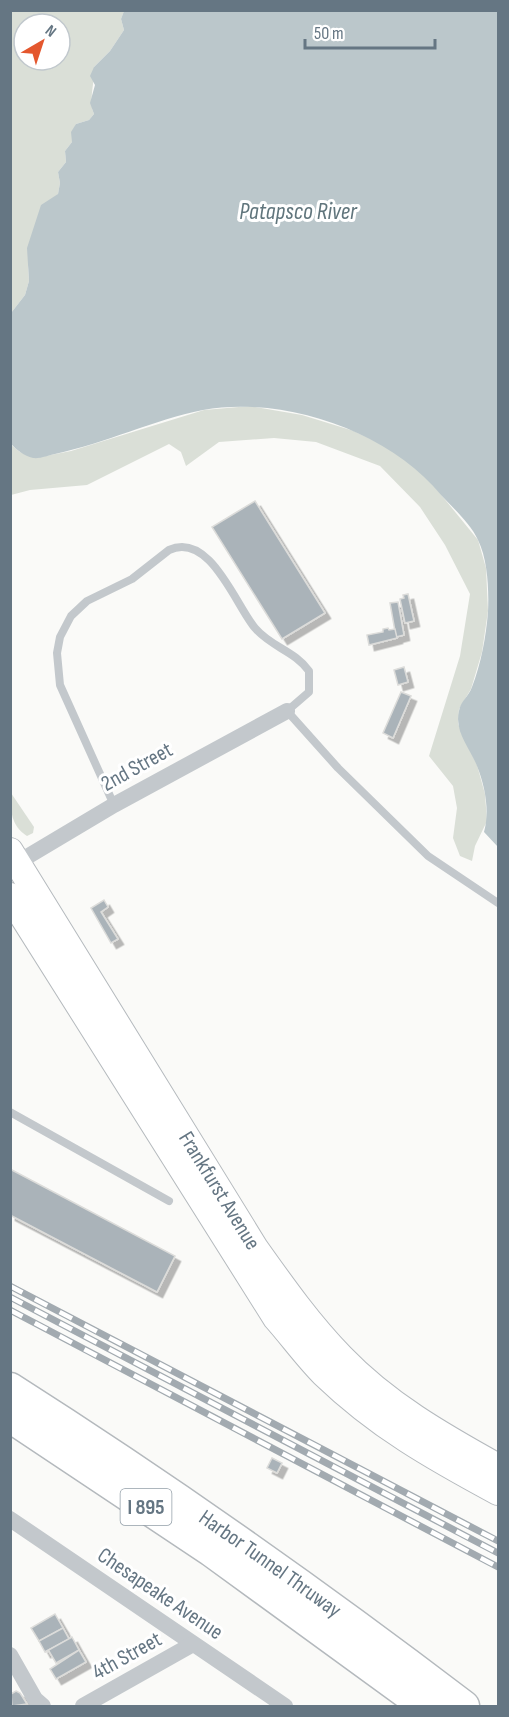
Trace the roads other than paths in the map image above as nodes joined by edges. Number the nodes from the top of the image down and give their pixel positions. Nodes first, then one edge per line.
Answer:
1 (286, 711) junction
2 (114, 805) junction
3 (13, 860) edge
4 (10, 896) edge
5 (498, 903) edge
6 (10, 1112) edge
7 (169, 1201) dead end
8 (10, 1388) edge
9 (10, 1417) edge
10 (498, 1467) edge
11 (498, 1492) edge
12 (10, 1519) edge
13 (193, 1644) junction
14 (10, 1655) edge
15 (284, 1706) edge
16 (43, 1707) edge
17 (83, 1707) edge
18 (424, 1707) edge
19 (464, 1707) edge

1 - 2 street, 2nd Street
1 - 2 lane
1 - 5 lane
2 - 3 street, 2nd Street
3 - 10 main road, Frankfurst Avenue
4 - 11 main road, Frankfurst Avenue
6 - 7 lane
8 - 19 highway, Harbor Tunnel Thruway / I 895
9 - 18 highway, Harbor Tunnel Thruway / I 895
12 - 13 street, Chesapeake Avenue
13 - 15 street, Chesapeake Avenue
13 - 17 street, 4th Street
14 - 16 street

